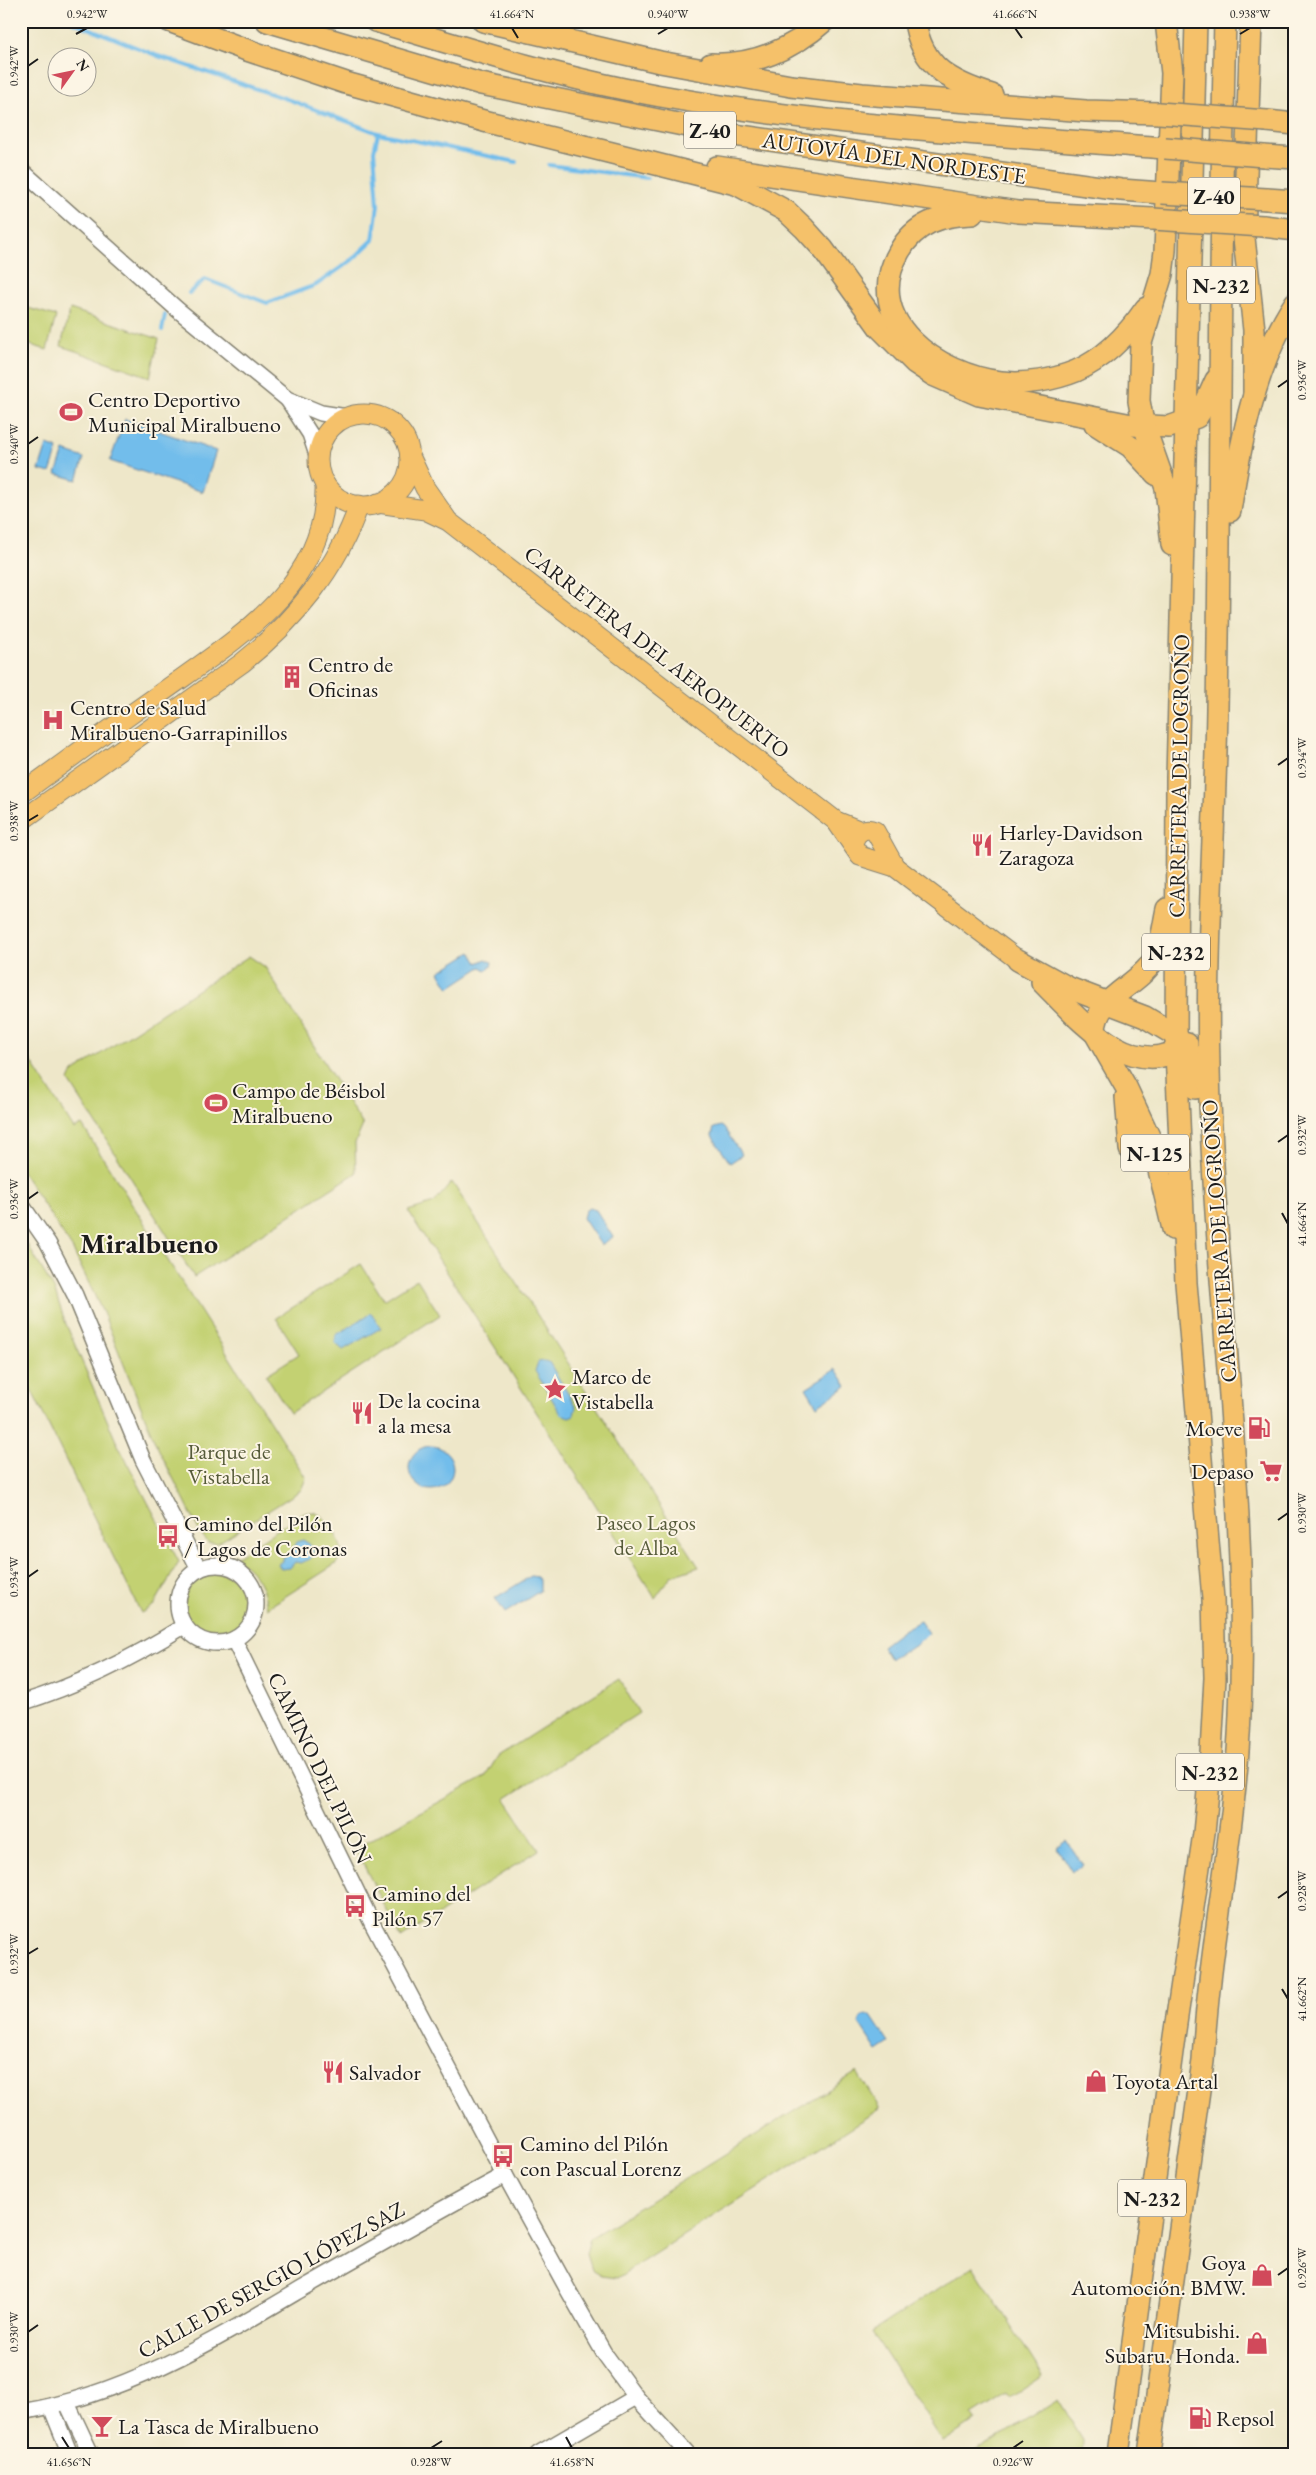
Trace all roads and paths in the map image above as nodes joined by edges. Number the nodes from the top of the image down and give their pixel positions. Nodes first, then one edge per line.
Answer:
1 (169, 21) edge
2 (267, 21) edge
3 (375, 21) edge
4 (483, 21) edge
5 (824, 21) edge
6 (915, 21) edge
7 (1162, 21) edge
8 (1166, 21) edge
9 (1196, 21) edge
10 (1225, 21) edge
11 (1251, 21) edge
12 (1169, 49) junction
13 (660, 62) junction
14 (1126, 112) junction
15 (1295, 124) edge
16 (626, 155) junction
17 (1295, 158) edge
18 (21, 170) edge
19 (1295, 201) edge
20 (1018, 212) junction
21 (1295, 230) edge
22 (1156, 294) junction
23 (1295, 303) edge
24 (1220, 373) junction
25 (1254, 396) junction
26 (287, 399) junction
27 (1079, 416) junction
28 (347, 417) junction
29 (1187, 422) junction
30 (1144, 427) junction
31 (410, 456) junction
32 (318, 458) junction
33 (325, 484) junction
34 (1166, 488) junction
35 (378, 504) junction
36 (359, 505) junction
37 (448, 521) junction
38 (1219, 548) junction
39 (1183, 597) junction
40 (21, 794) edge
41 (21, 821) edge
42 (857, 838) junction
43 (876, 852) junction
44 (1176, 870) junction
45 (1018, 960) junction
46 (1106, 1003) junction
47 (1208, 1023) junction
48 (1095, 1033) junction
49 (1179, 1044) junction
50 (1126, 1087) junction
51 (1130, 1149) dead end
52 (21, 1204) edge
53 (1186, 1282) junction
54 (1222, 1297) junction
55 (199, 1569) junction
56 (184, 1626) junction
57 (234, 1640) junction
58 (21, 1703) edge
59 (505, 2175) junction
60 (636, 2397) junction
61 (67, 2403) junction
62 (50, 2407) junction
63 (21, 2412) edge
64 (70, 2454) edge
65 (91, 2454) edge
66 (538, 2454) edge
67 (688, 2454) edge
68 (1118, 2454) edge
69 (1149, 2454) edge

1 - 16 highway
2 - 19 highway, AUTOVÍA DEL NORDESTE / Z-40, bridge
3 - 17 highway, AUTOVÍA DEL NORDESTE / Z-40, bridge
4 - 13 highway
5 - 13 highway
6 - 14 highway
7 - 12 highway
8 - 12 highway
9 - 29 highway, CARRETERA DE LOGROÑO / N-232
10 - 24 highway, CARRETERA DE LOGROÑO / N-232
11 - 25 highway
12 - 22 highway
13 - 14 highway
14 - 15 highway, bridge
16 - 20 highway
16 - 27 highway
18 - 26 street, CARRETERA DEL AEROPUERTO / N-125
20 - 21 highway, bridge
20 - 22 highway
22 - 30 highway
23 - 25 highway
24 - 29 highway
24 - 38 highway, CARRETERA DE LOGROÑO / N-232
25 - 38 highway
26 - 28 street, CARRETERA DEL AEROPUERTO / N-125
26 - 32 street, CARRETERA DEL AEROPUERTO / N-125
27 - 30 highway
27 - 34 highway
28 - 31 main road, CARRETERA DEL AEROPUERTO / N-125
28 - 32 main road
29 - 30 highway
29 - 39 highway, CARRETERA DE LOGROÑO / N-232
30 - 34 highway
31 - 35 main road
31 - 37 main road, CARRETERA DEL AEROPUERTO / N-125
32 - 33 main road, CARRETERA DEL AEROPUERTO / N-125
33 - 36 main road, CARRETERA DEL AEROPUERTO / N-125
33 - 40 main road
34 - 39 highway
35 - 36 main road, CARRETERA DEL AEROPUERTO / N-125
35 - 37 main road, CARRETERA DEL AEROPUERTO / N-125
36 - 41 main road
37 - 42 main road, CARRETERA DEL AEROPUERTO / N-125
38 - 47 highway, CARRETERA DE LOGROÑO / N-232
39 - 44 highway, CARRETERA DE LOGROÑO / N-232
42 - 43 main road, CARRETERA DEL AEROPUERTO / N-125
42 - 43 main road, CARRETERA DEL AEROPUERTO / N-125
43 - 45 main road, CARRETERA DEL AEROPUERTO / N-125
44 - 46 highway
44 - 49 highway, CARRETERA DE LOGROÑO / N-232
45 - 46 highway, N-125
45 - 48 highway, N-125
46 - 48 highway
46 - 49 highway, N-125
47 - 49 highway
47 - 54 highway, CARRETERA DE LOGROÑO / N-232
48 - 49 highway
48 - 50 highway, N-125
49 - 53 highway, CARRETERA DE LOGROÑO / N-232
49 - 54 highway, N-125
50 - 51 highway
50 - 53 highway, N-125
52 - 55 street
53 - 68 highway, CARRETERA DE LOGROÑO / N-232
54 - 69 highway, CARRETERA DE LOGROÑO / N-232
55 - 56 street
55 - 57 street
56 - 57 street
56 - 58 street
57 - 59 street, CAMINO DEL PILÓN
59 - 60 street, CAMINO DEL PILÓN
59 - 61 street, CALLE DE SERGIO LÓPEZ SAZ
60 - 66 street
60 - 67 street, CAMINO DEL PILÓN
61 - 62 street, CALLE DE SERGIO LÓPEZ SAZ
61 - 65 street
62 - 63 street, CALLE DE SERGIO LÓPEZ SAZ
62 - 64 street

